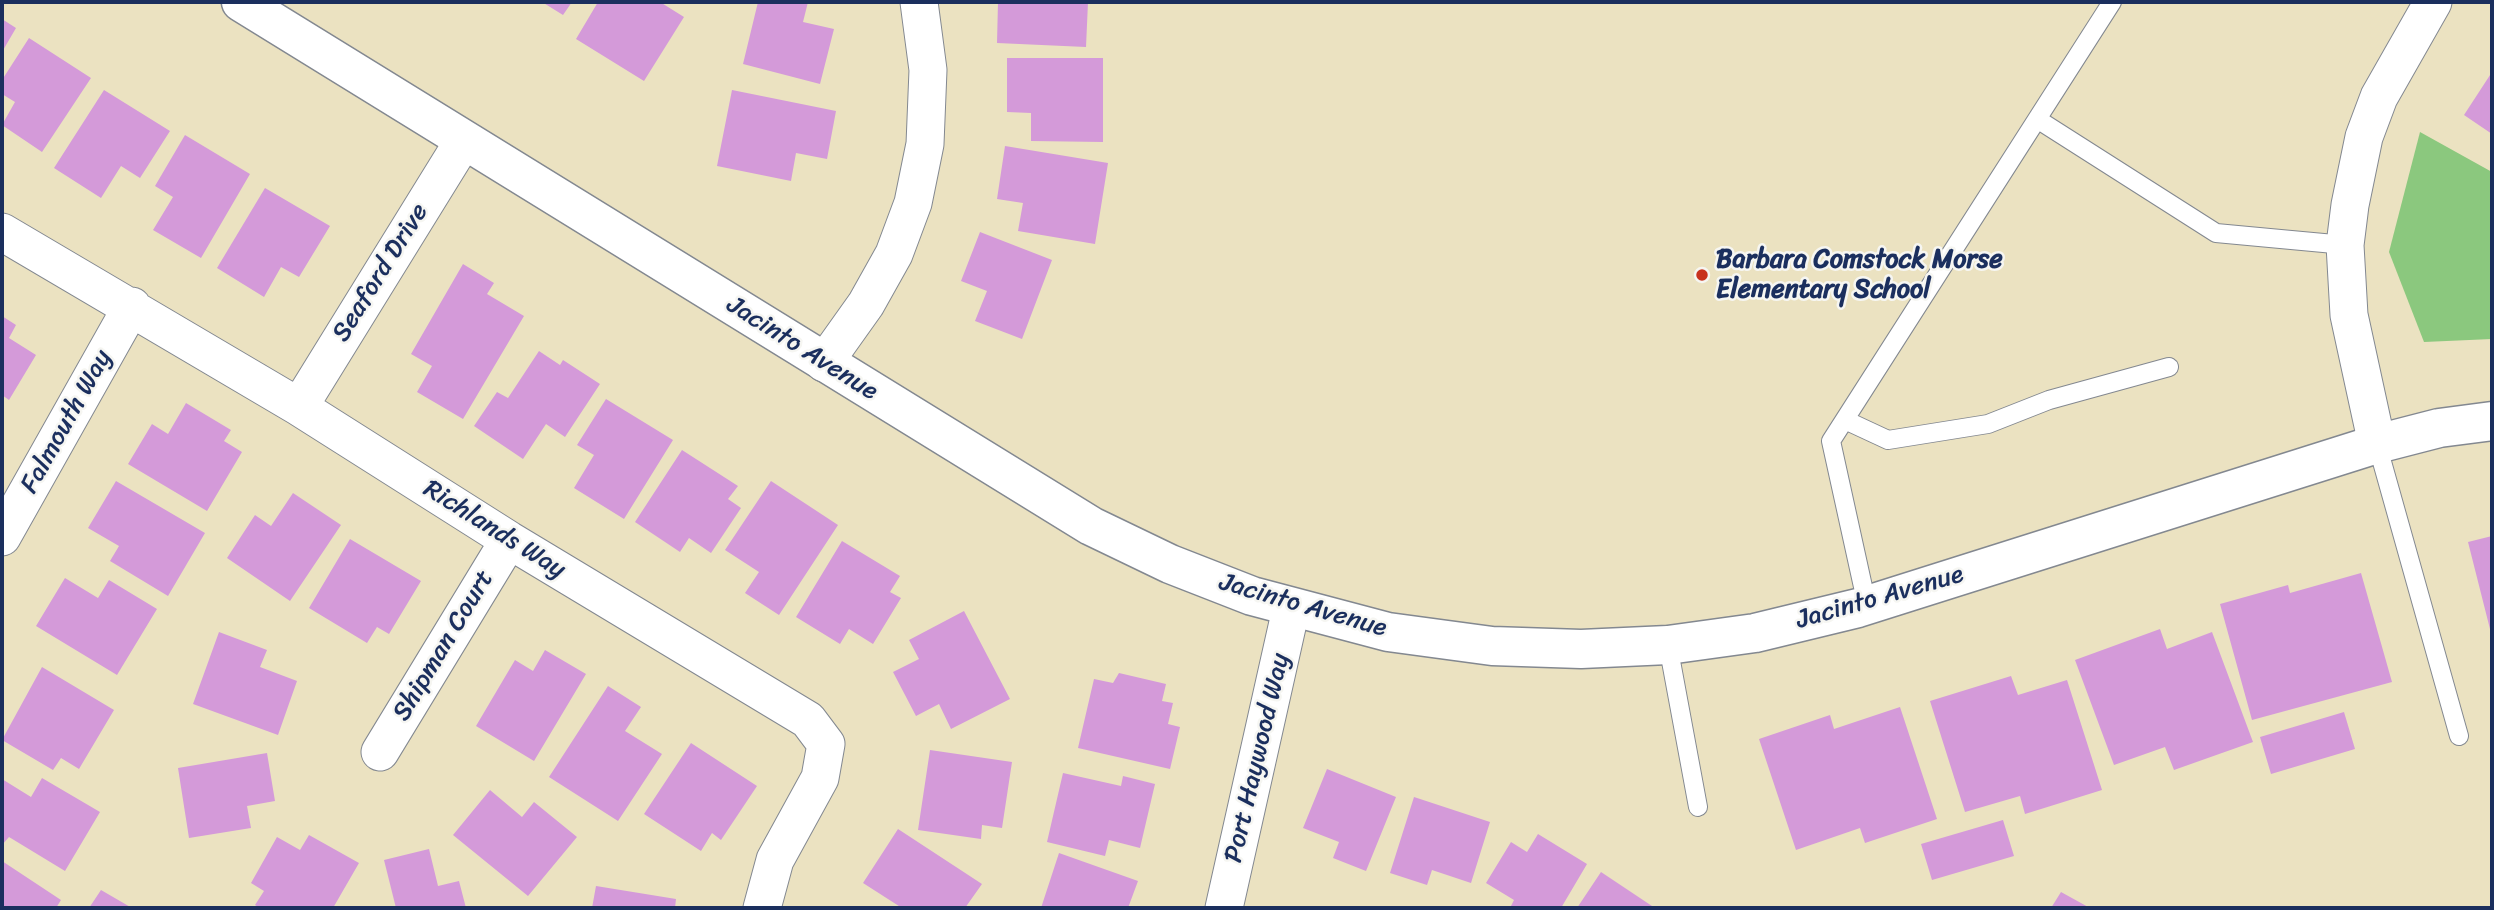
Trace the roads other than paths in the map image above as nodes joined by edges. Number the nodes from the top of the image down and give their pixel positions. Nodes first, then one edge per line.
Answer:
1 (241, 2) edge
2 (919, 2) edge
3 (2112, 2) edge
4 (2433, 2) edge
5 (2037, 119) junction
6 (464, 140) junction
7 (2, 232) edge
8 (2345, 245) junction
9 (132, 306) junction
10 (824, 363) junction
11 (2169, 367) dead end
12 (299, 407) junction
13 (1845, 420) junction
14 (2492, 421) edge
15 (2377, 444) junction
16 (2, 537) edge
17 (509, 540) junction
18 (1867, 605) junction
19 (1291, 609) junction
20 (1668, 645) junction
21 (2459, 736) dead end
22 (380, 752) dead end
23 (1698, 807) dead end
24 (762, 908) edge
25 (1224, 908) edge

1 - 6 street, Jacinto Avenue
2 - 10 street
3 - 5 lane
4 - 8 street
5 - 8 lane
5 - 13 lane
6 - 10 street, Jacinto Avenue
6 - 12 street, Seaford Drive
7 - 9 street, Richlands Way
8 - 15 street
9 - 12 street, Richlands Way
9 - 16 street, Falmouth Way
10 - 19 street, Jacinto Avenue
11 - 13 lane
12 - 17 street, Richlands Way
13 - 18 lane
14 - 15 street, Jacinto Avenue
15 - 18 street, Jacinto Avenue
15 - 21 lane
17 - 22 street, Shipman Court
17 - 24 street, Richlands Way
18 - 20 street, Jacinto Avenue
19 - 20 street, Jacinto Avenue
19 - 25 street, Port Haywood Way
20 - 23 lane

